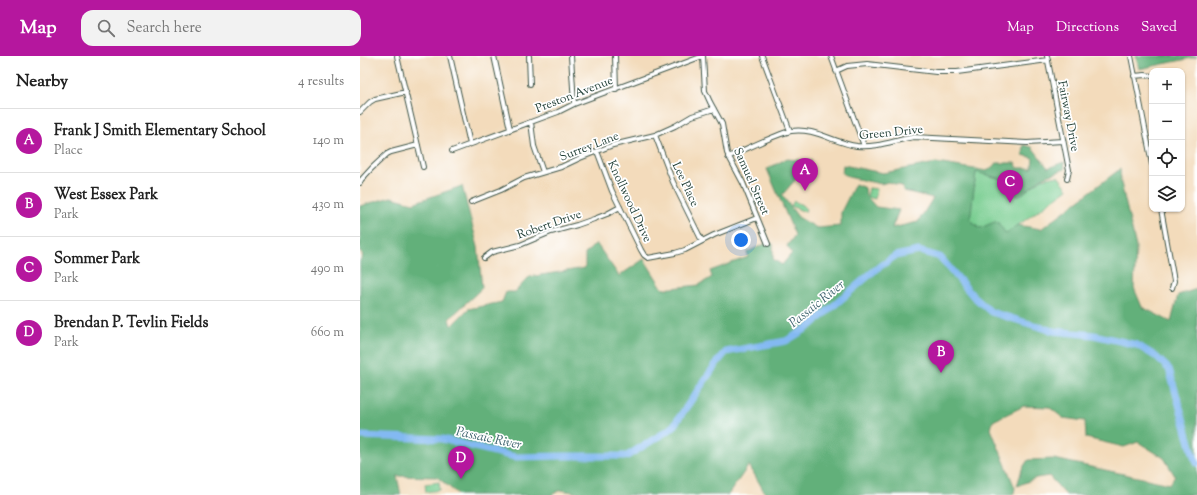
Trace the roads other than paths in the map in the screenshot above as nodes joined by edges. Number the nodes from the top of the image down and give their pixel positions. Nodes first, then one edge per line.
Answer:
1 (397, 56) edge
2 (450, 56) edge
3 (494, 56) edge
4 (528, 56) edge
5 (571, 56) edge
6 (615, 56) edge
7 (703, 56) edge
8 (762, 56) edge
9 (831, 56) edge
10 (1131, 56) edge
11 (1047, 58) edge
12 (836, 71) junction
13 (1134, 76) junction
14 (1149, 76) edge
15 (530, 84) dead end
16 (616, 89) junction
17 (406, 92) junction
18 (574, 104) junction
19 (714, 108) junction
20 (360, 112) edge
21 (531, 122) junction
22 (510, 129) junction
23 (790, 131) junction
24 (654, 135) junction
25 (1063, 141) junction
26 (470, 144) junction
27 (418, 145) junction
28 (864, 146) junction
29 (1149, 149) edge
30 (452, 151) dead end
31 (597, 151) junction
32 (728, 157) junction
33 (423, 167) dead end
34 (543, 172) junction
35 (1067, 179) dead end
36 (360, 183) edge
37 (471, 202) dead end
38 (620, 207) junction
39 (1162, 212) edge
40 (757, 218) junction
41 (702, 241) junction
42 (768, 244) dead end
43 (484, 258) dead end
44 (1172, 288) dead end

1 - 17 street
2 - 26 street
3 - 22 street
4 - 15 street
5 - 18 street
6 - 16 street
7 - 16 street, Preston Avenue
7 - 19 street, Samuel Street
8 - 23 street
9 - 12 street
10 - 13 street
11 - 12 street
11 - 25 street, Fairway Drive
12 - 28 street
13 - 14 street
13 - 29 street
16 - 18 street, Preston Avenue
17 - 20 street
17 - 27 street
18 - 21 street, Preston Avenue
19 - 24 street, Surrey Lane
19 - 32 street, Samuel Street
21 - 22 street, Preston Avenue
21 - 34 street
22 - 26 street, Preston Avenue
23 - 28 street, Green Drive
23 - 32 street, Green Drive
24 - 31 street, Surrey Lane
24 - 41 street, Lee Place
25 - 28 street, Green Drive
25 - 35 street, Fairway Drive
26 - 30 street, Preston Avenue
27 - 33 street
27 - 36 street
31 - 34 street, Surrey Lane
31 - 38 street, Knollwood Drive
32 - 40 street, Samuel Street
34 - 37 street, Surrey Lane
38 - 41 street, Knollwood Drive
38 - 43 street, Robert Drive
39 - 44 street
40 - 41 street
40 - 42 street, Samuel Street

